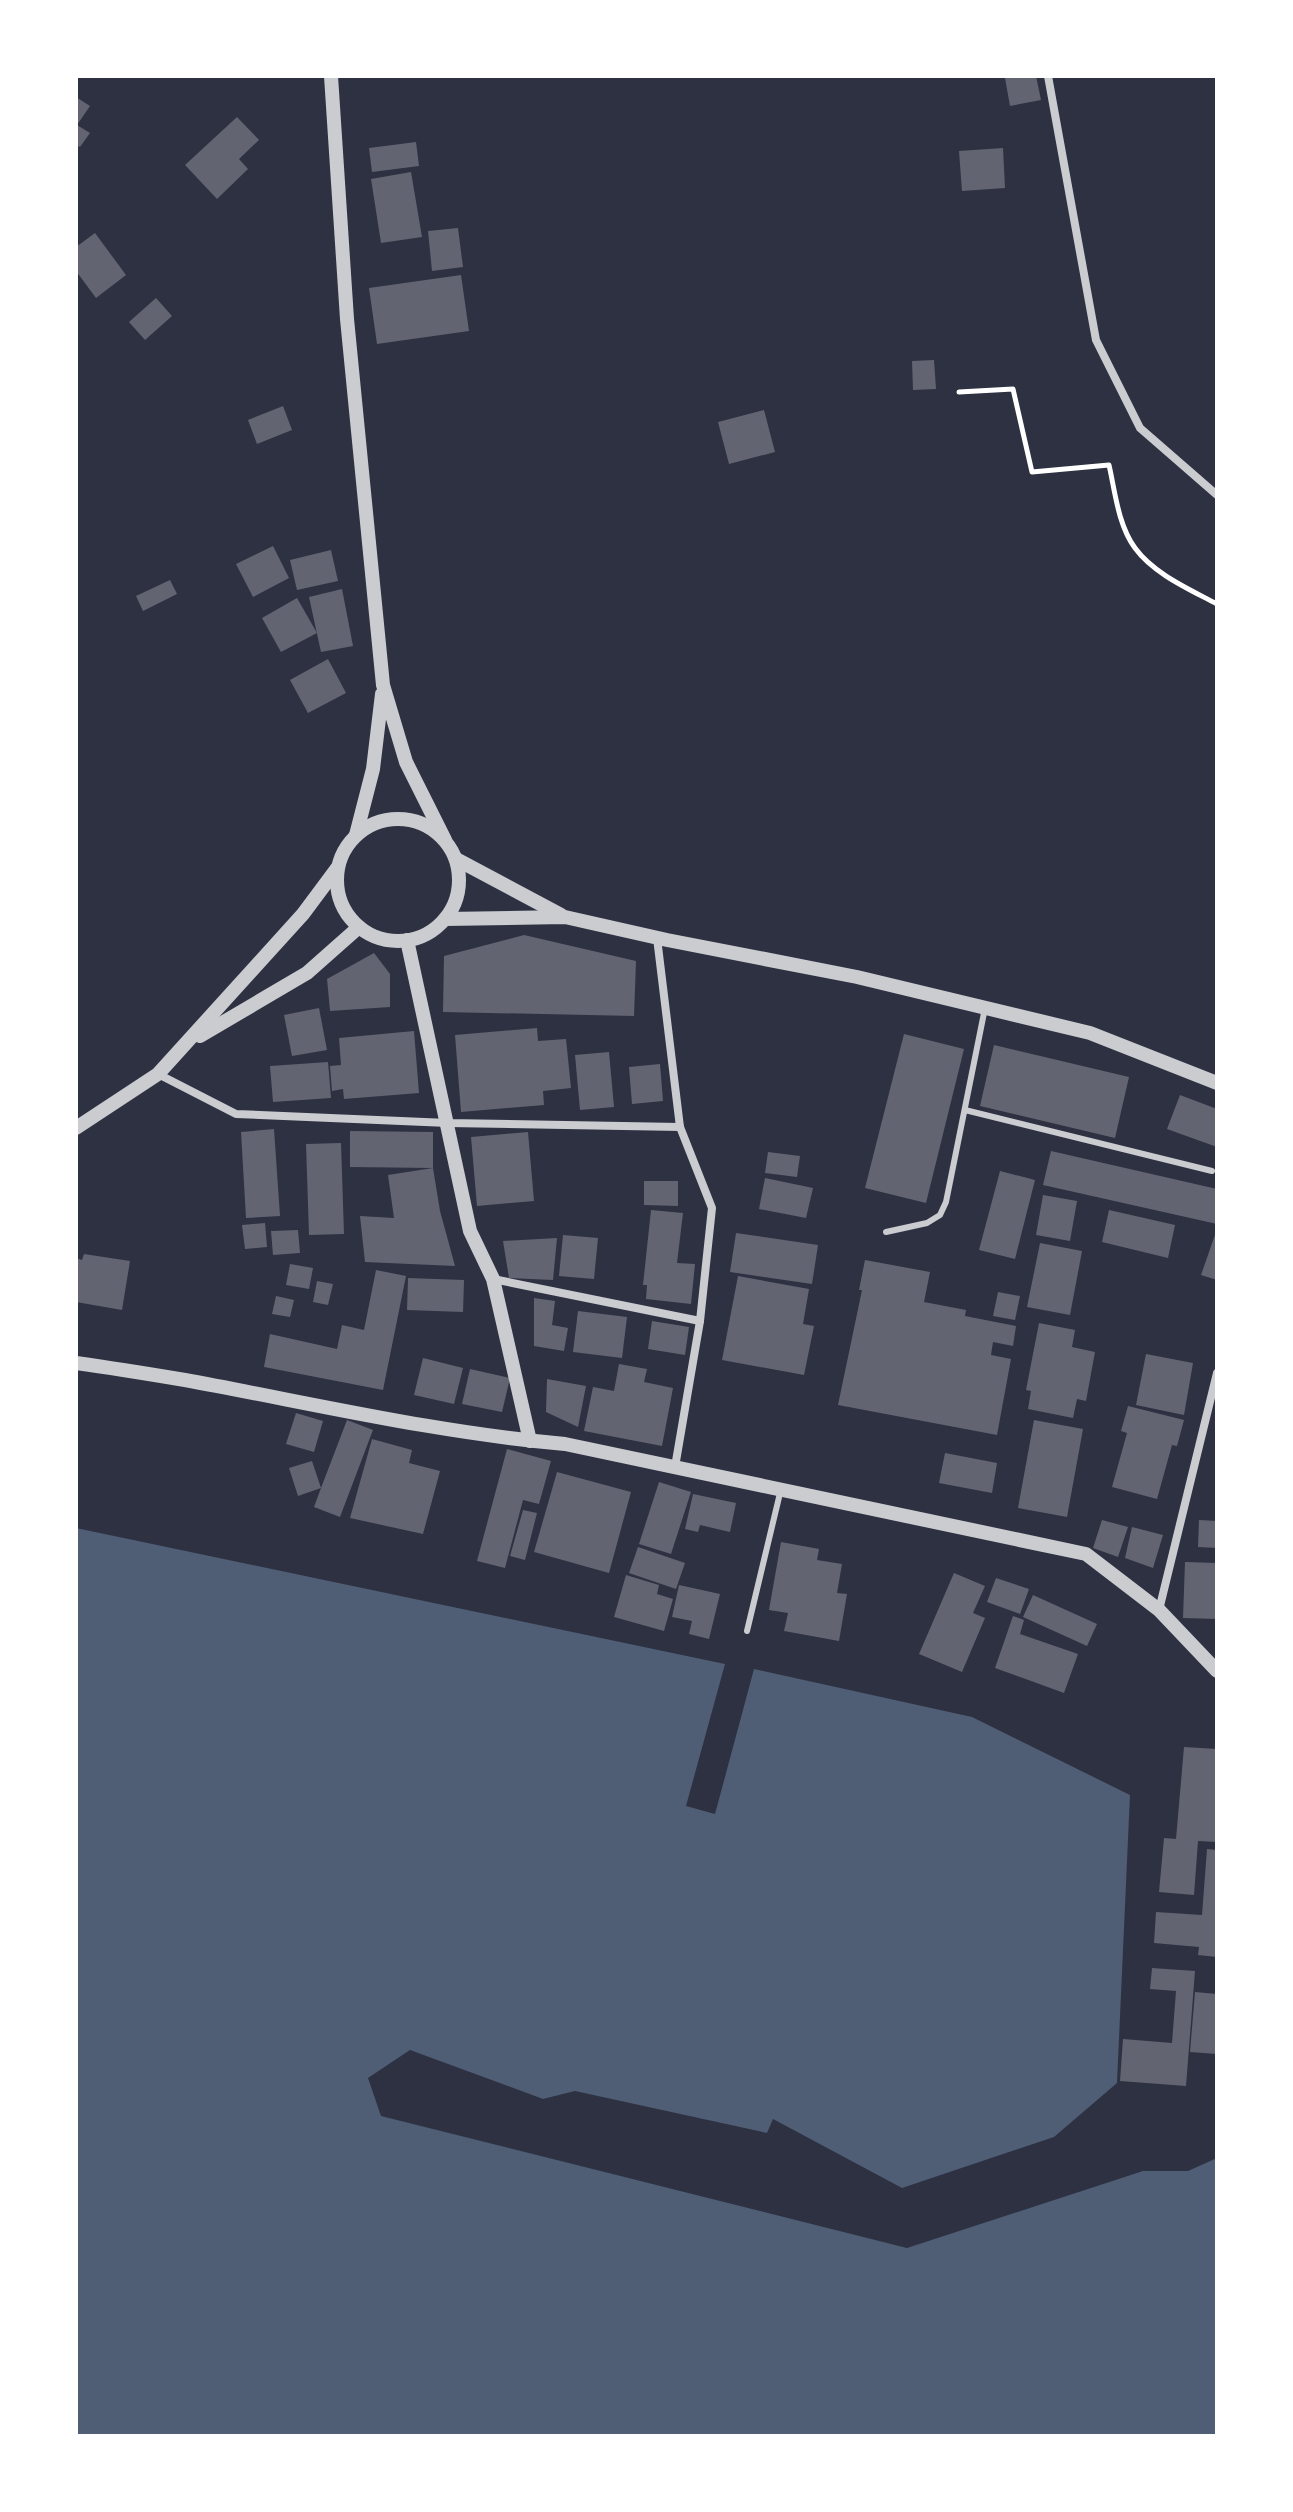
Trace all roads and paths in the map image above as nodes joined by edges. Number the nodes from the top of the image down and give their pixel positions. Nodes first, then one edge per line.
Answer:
1 (331, 76) edge
2 (1048, 76) edge
3 (959, 392) dead end
4 (1217, 495) edge
5 (1217, 604) edge
6 (383, 685) junction
7 (356, 835) junction
8 (445, 840) junction
9 (456, 859) junction
10 (338, 866) junction
11 (565, 917) junction
12 (445, 919) junction
13 (359, 927) junction
14 (657, 937) junction
15 (407, 940) junction
16 (985, 1008) junction
17 (186, 1045) junction
18 (158, 1074) junction
19 (1217, 1083) edge
20 (965, 1110) junction
21 (448, 1123) junction
22 (680, 1127) junction
23 (76, 1128) edge
24 (1212, 1171) dead end
25 (886, 1232) dead end
26 (493, 1279) junction
27 (700, 1321) junction
28 (76, 1363) edge
29 (1217, 1373) edge
30 (530, 1441) junction
31 (675, 1467) junction
32 (781, 1489) junction
33 (1159, 1610) junction
34 (747, 1631) dead end
35 (1217, 1671) edge

1 - 6 street
2 - 4 street
3 - 5 path
6 - 7 street
6 - 8 street
7 - 8 street
7 - 10 street
8 - 9 street
9 - 11 street
9 - 12 street
10 - 13 street
10 - 17 street
11 - 12 street
11 - 14 street
12 - 15 street
13 - 15 street
13 - 17 street
14 - 16 street
14 - 22 street
15 - 21 street
16 - 19 street
16 - 20 lane
17 - 18 street
18 - 21 street
18 - 23 street
20 - 24 lane
20 - 25 lane
21 - 22 street
21 - 26 street
22 - 27 street
26 - 27 street
26 - 30 street
27 - 31 street
28 - 30 street
29 - 33 street
30 - 31 street
31 - 32 street
32 - 33 street
32 - 34 lane
33 - 35 street

